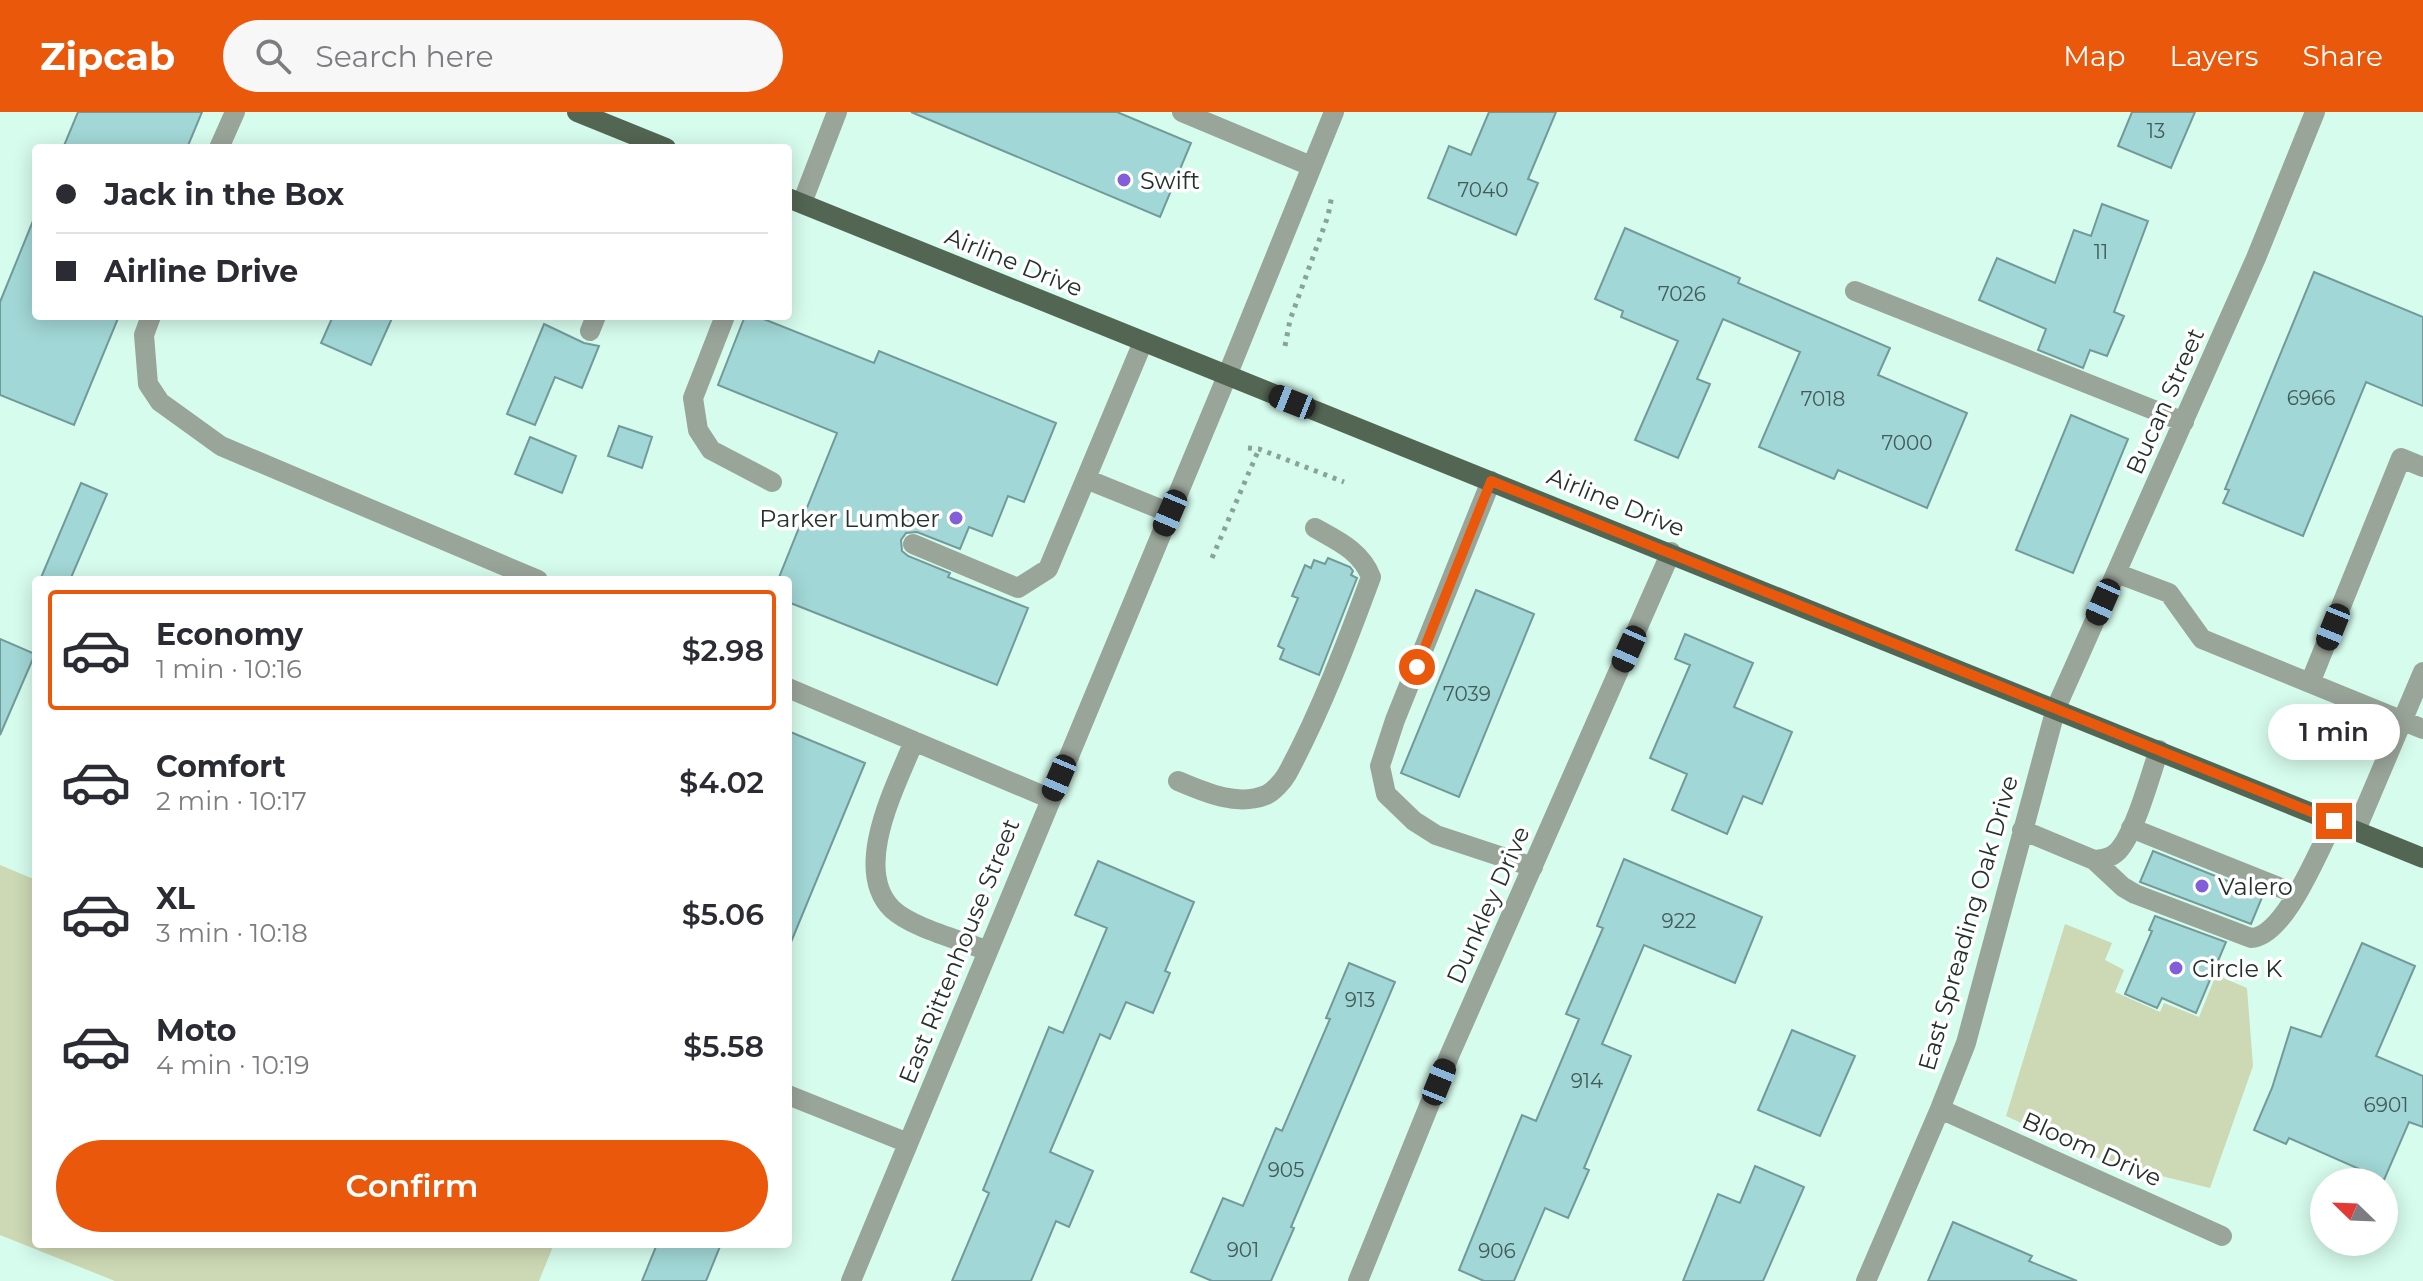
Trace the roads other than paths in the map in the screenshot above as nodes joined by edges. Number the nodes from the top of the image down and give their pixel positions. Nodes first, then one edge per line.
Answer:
1 (235, 112) edge
2 (577, 112) edge
3 (837, 112) edge
4 (1182, 112) edge
5 (1334, 112) edge
6 (2315, 112) edge
7 (221, 144) edge
8 (654, 144) edge
9 (1311, 166) junction
10 (795, 201) edge
11 (1855, 291) dead end
12 (150, 320) edge
13 (723, 320) edge
14 (1143, 342) junction
15 (1227, 376) junction
16 (2184, 422) junction
17 (2423, 467) edge
18 (1086, 479) junction
19 (1491, 481) junction
20 (772, 482) dead end
21 (1170, 513) junction
22 (1315, 528) dead end
23 (913, 544) dead end
24 (1671, 552) junction
25 (2116, 573) junction
26 (529, 576) edge
27 (2423, 672) edge
28 (2310, 683) junction
29 (792, 690) edge
30 (2056, 708) junction
31 (2402, 721) junction
32 (2423, 729) edge
33 (914, 741) junction
34 (2159, 750) junction
35 (1178, 781) dead end
36 (1051, 799) junction
37 (2334, 821) junction
38 (2131, 828) junction
39 (2022, 830) junction
40 (2356, 830) junction
41 (2423, 858) edge
42 (2094, 860) junction
43 (1533, 867) junction
44 (2296, 894) junction
45 (988, 951) junction
46 (792, 1097) edge
47 (1940, 1109) junction
48 (908, 1143) junction
49 (2222, 1236) dead end
50 (851, 1281) edge
51 (1358, 1281) edge
52 (1866, 1281) edge

1 - 7 street
2 - 8 main road
3 - 10 street
4 - 9 street
5 - 9 street, East Rittenhouse Street
6 - 16 street, Bucan Street
9 - 15 street, East Rittenhouse Street
10 - 14 main road, Airline Drive
11 - 16 street
12 - 26 street
13 - 20 street
14 - 15 main road, Airline Drive
14 - 18 street
15 - 19 main road, Airline Drive
15 - 21 street, East Rittenhouse Street
16 - 25 street, Bucan Street
17 - 28 street
18 - 21 street
18 - 23 street
19 - 24 main road, Airline Drive
19 - 43 street
21 - 36 street, East Rittenhouse Street
22 - 35 street
24 - 30 main road, Airline Drive
24 - 43 street, Dunkley Drive
25 - 28 street
25 - 30 street, Bucan Street
27 - 31 street
28 - 31 street
29 - 33 street
30 - 34 main road, Airline Drive
30 - 39 street, East Spreading Oak Drive
31 - 32 street
31 - 40 street
33 - 36 street
33 - 45 street
34 - 37 main road, Airline Drive
34 - 38 street
36 - 45 street, East Rittenhouse Street
37 - 40 main road, Airline Drive
37 - 44 street
38 - 42 street
38 - 44 street
39 - 42 street
39 - 47 street, East Spreading Oak Drive
40 - 41 main road, Airline Drive
42 - 44 street
43 - 51 street, Dunkley Drive
45 - 48 street, East Rittenhouse Street
46 - 48 street
47 - 49 street, Bloom Drive
47 - 52 street, East Spreading Oak Drive
48 - 50 street, East Rittenhouse Street

